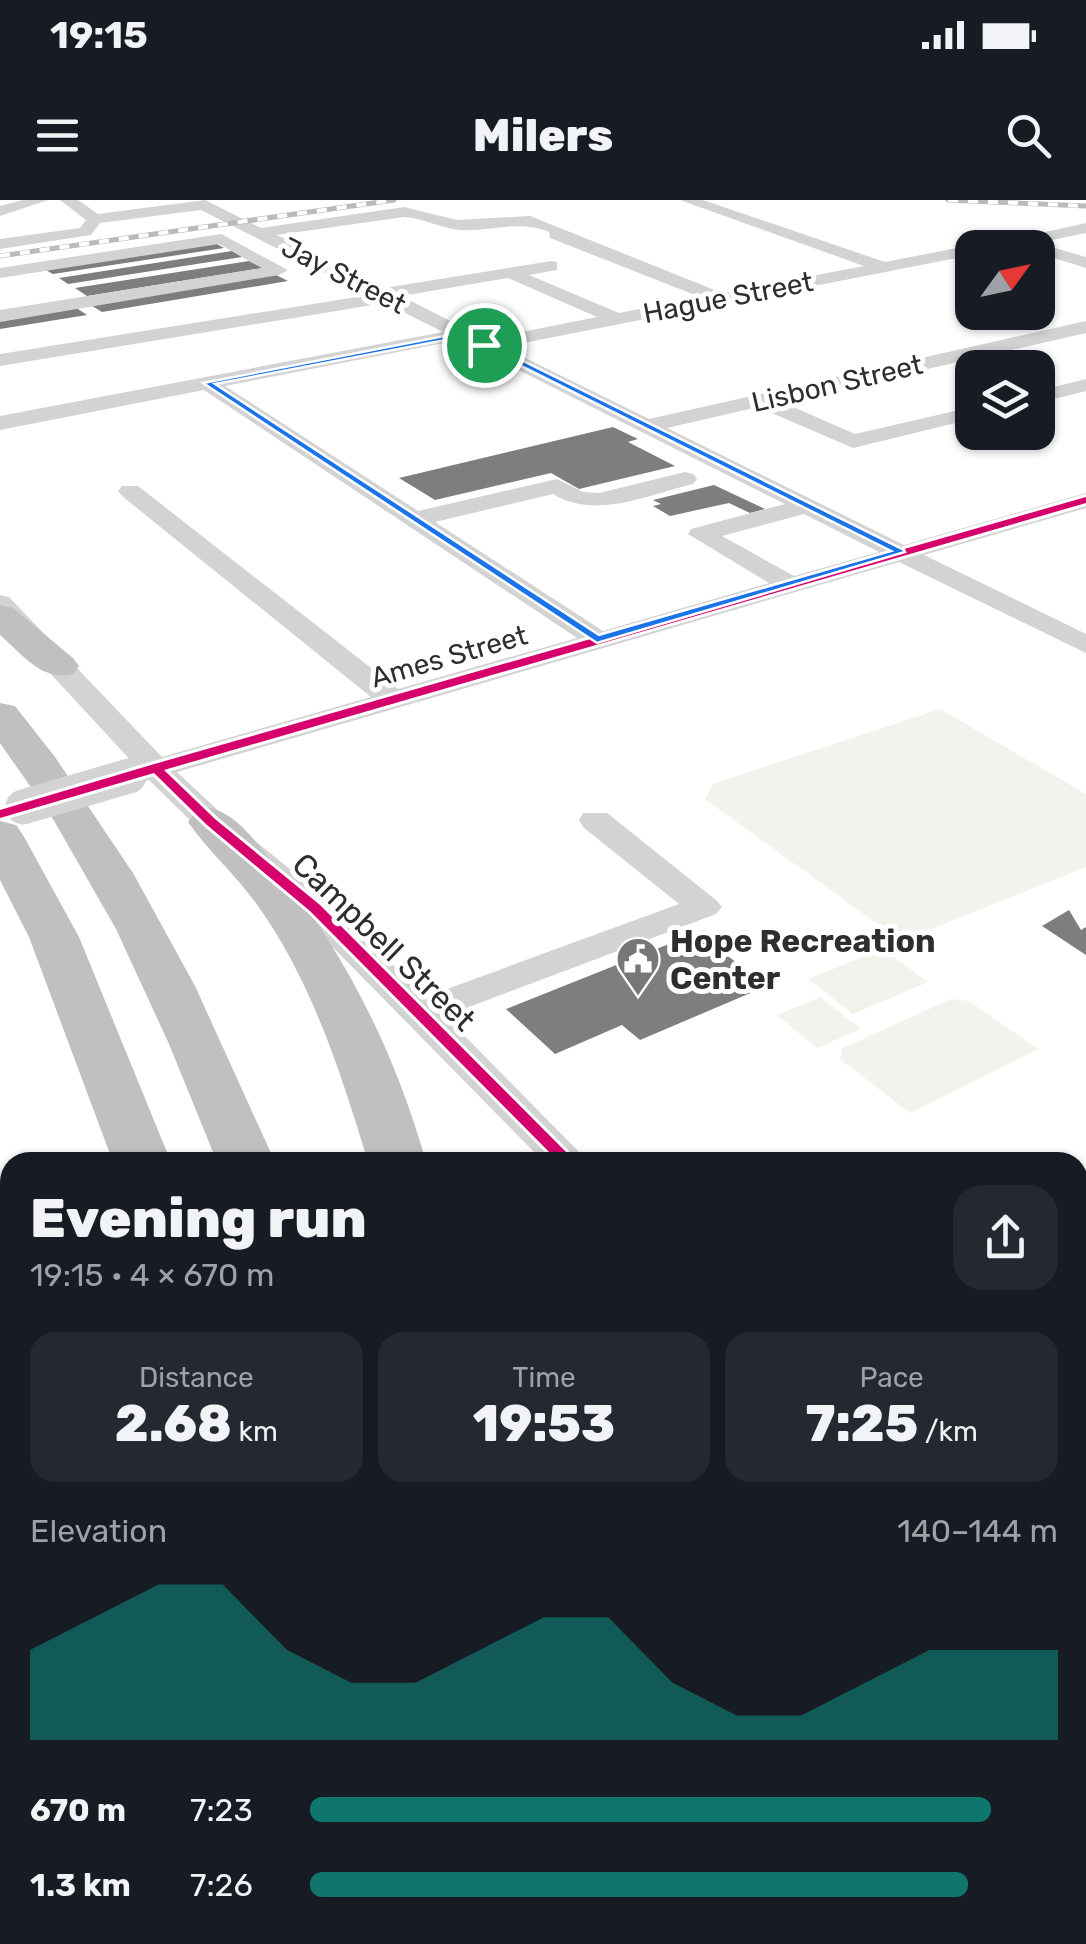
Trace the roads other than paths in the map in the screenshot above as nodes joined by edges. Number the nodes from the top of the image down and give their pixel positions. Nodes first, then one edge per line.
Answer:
1 (40, 200) edge
2 (68, 200) edge
3 (688, 200) edge
4 (198, 202) edge
5 (6, 210) edge
6 (95, 219) junction
7 (38, 226) junction
8 (1086, 228) edge
9 (0, 232) edge
10 (259, 233) junction
11 (1055, 234) edge
12 (0, 244) edge
13 (955, 253) edge
14 (1055, 254) edge
15 (307, 256) junction
16 (260, 259) junction
17 (1086, 263) edge
18 (551, 266) dead end
19 (885, 267) junction
20 (510, 273) junction
21 (0, 274) edge
22 (47, 278) junction
23 (0, 285) edge
24 (685, 286) junction
25 (790, 286) junction
26 (385, 296) junction
27 (0, 298) edge
28 (720, 299) junction
29 (83, 302) junction
30 (0, 316) edge
31 (503, 319) dead end
32 (617, 319) junction
33 (1086, 327) edge
34 (562, 330) junction
35 (462, 334) junction
36 (484, 345) junction
37 (0, 360) edge
38 (208, 383) junction
39 (1086, 385) edge
40 (1055, 393) edge
41 (760, 400) junction
42 (955, 418) edge
43 (0, 423) edge
44 (646, 426) junction
45 (685, 479) dead end
46 (130, 490) dead end
47 (519, 495) junction
48 (600, 500) junction
49 (1086, 500) edge
50 (807, 506) junction
51 (462, 508) junction
52 (555, 516) dead end
53 (629, 517) dead end
54 (414, 519) junction
55 (486, 523) dead end
56 (900, 552) junction
57 (789, 584) junction
58 (0, 603) edge
59 (0, 616) edge
60 (597, 639) junction
61 (1086, 644) edge
62 (59, 666) junction
63 (392, 698) junction
64 (0, 715) edge
65 (142, 772) junction
66 (0, 814) edge
67 (595, 820) dead end
68 (211, 822) junction
69 (0, 834) edge
70 (419, 1012) junction
71 (138, 1152) edge
72 (242, 1152) edge
73 (394, 1152) edge
74 (558, 1152) edge

1 - 5 street
2 - 6 street
3 - 19 street
4 - 6 street
4 - 10 street, Jay Street
5 - 7 street
6 - 7 street
6 - 12 street
7 - 9 street
8 - 11 street
10 - 15 street, Jay Street
10 - 24 street
13 - 19 street, Hague Street
14 - 17 street
15 - 16 street
15 - 26 street, Jay Street
16 - 22 street
16 - 22 street
16 - 29 street
18 - 20 street
19 - 25 street, Hague Street
20 - 26 street
20 - 32 street
21 - 22 street
22 - 23 street
22 - 27 street
22 - 29 street
24 - 25 street
24 - 28 street
25 - 28 street, Hague Street
26 - 35 street, Jay Street
26 - 37 street
28 - 32 street, Hague Street
29 - 30 street
31 - 34 street
32 - 34 street, Hague Street
33 - 41 street, Lisbon Street
34 - 36 street, Hague Street
35 - 36 street, Jay Street
35 - 38 street
36 - 44 street, Jay Street
38 - 43 street
38 - 54 street
39 - 40 street
41 - 42 street
41 - 44 street, Lisbon Street
44 - 50 street, Jay Street
45 - 48 street
46 - 63 street
47 - 48 street
47 - 51 street
47 - 52 street
48 - 53 street
49 - 56 street, Ames Street
50 - 56 street, Jay Street
50 - 57 street
51 - 54 street
51 - 55 street
54 - 60 street
56 - 57 street, Ames Street
56 - 61 street, Jay Street
57 - 60 street, Ames Street
58 - 62 street, Campbell Street
59 - 62 highway
60 - 63 street, Ames Street
62 - 65 street, Campbell Street
63 - 65 street, Ames Street
64 - 72 highway
65 - 66 street, Ames Street, bridge
65 - 68 street, Campbell Street
67 - 70 street
68 - 70 street, Campbell Street
68 - 73 highway
69 - 71 highway
70 - 74 street, Campbell Street

